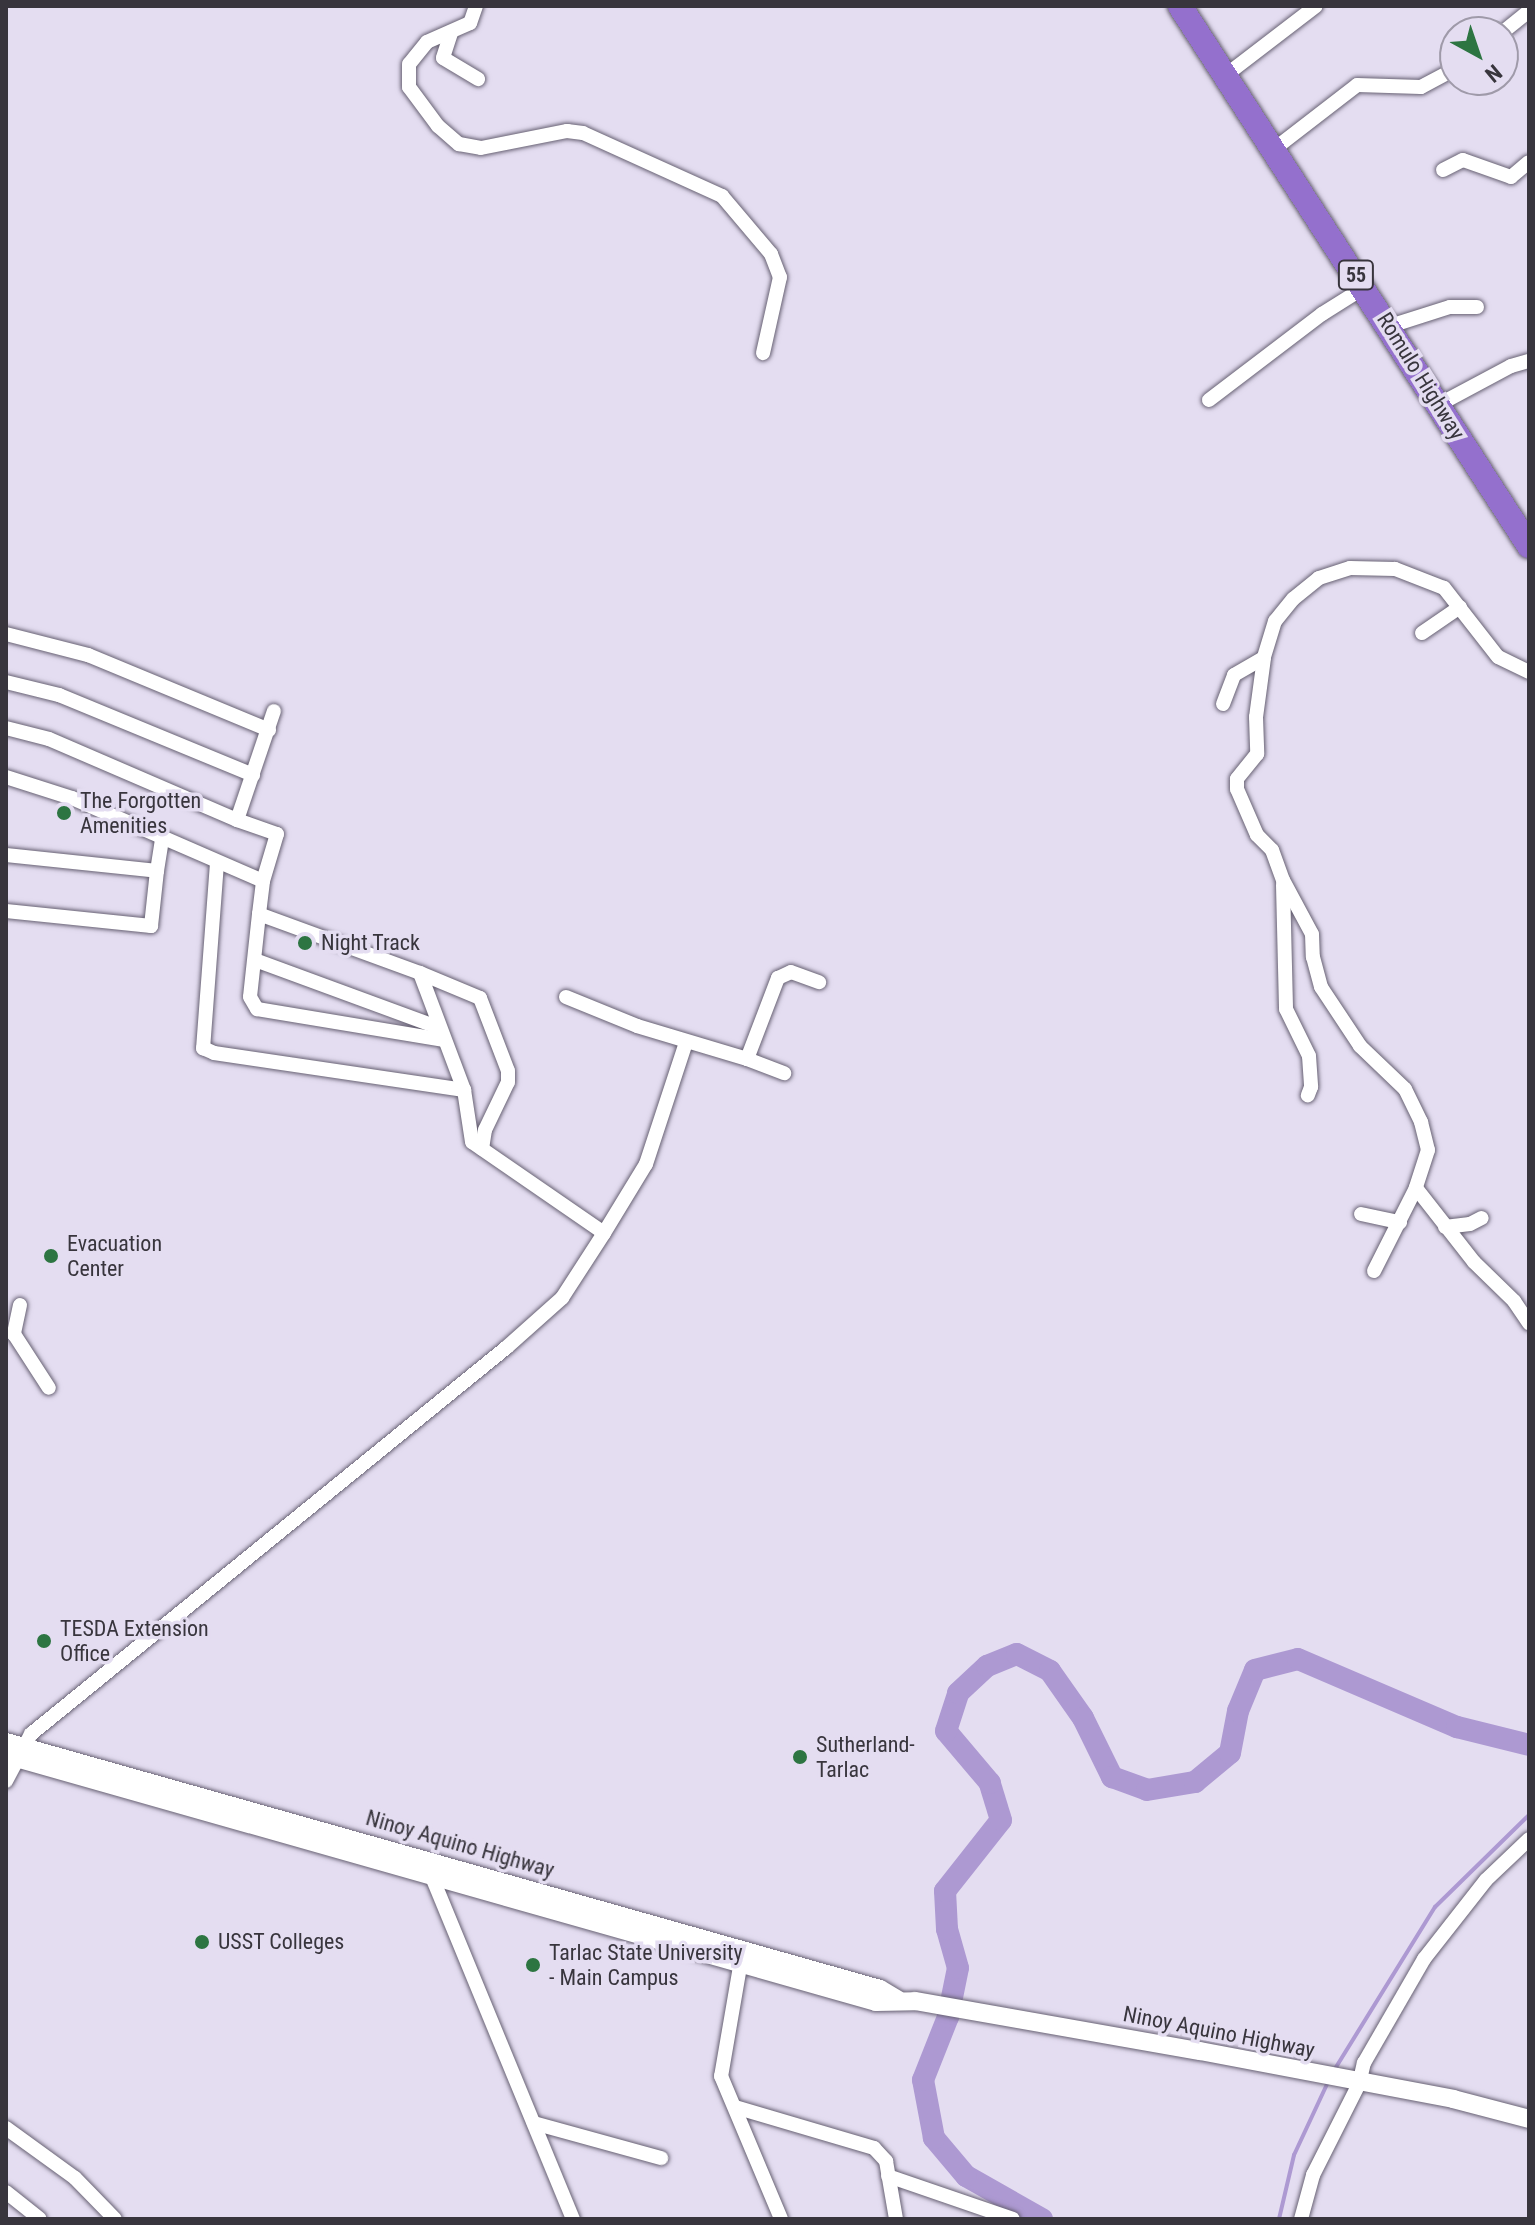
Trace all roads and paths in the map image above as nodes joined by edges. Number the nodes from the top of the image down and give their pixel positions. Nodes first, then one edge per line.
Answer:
1 (476, 6) edge
2 (1180, 6) edge
3 (1316, 6) edge
4 (451, 33) junction
5 (1226, 75) junction
6 (1439, 77) edge
7 (478, 79) dead end
8 (1273, 150) junction
9 (1529, 162) edge
10 (1443, 170) dead end
11 (1365, 287) junction
12 (1477, 307) dead end
13 (1390, 326) junction
14 (763, 353) dead end
15 (1529, 361) edge
16 (1209, 400) dead end
17 (1438, 405) junction
18 (1528, 542) edge
19 (1460, 607) junction
20 (1422, 633) dead end
21 (6, 634) edge
22 (1264, 658) junction
23 (1529, 672) edge
24 (6, 682) edge
25 (1223, 704) dead end
26 (274, 711) dead end
27 (6, 728) edge
28 (269, 730) junction
29 (253, 775) junction
30 (6, 777) edge
31 (237, 820) junction
32 (162, 839) junction
33 (6, 855) edge
34 (217, 863) junction
35 (157, 871) junction
36 (1283, 880) junction
37 (263, 881) junction
38 (6, 911) edge
39 (259, 914) junction
40 (255, 960) junction
41 (420, 973) junction
42 (819, 982) dead end
43 (566, 997) dead end
44 (442, 1034) junction
45 (686, 1042) junction
46 (747, 1059) junction
47 (784, 1073) dead end
48 (464, 1090) junction
49 (1308, 1095) dead end
50 (468, 1108) junction
51 (489, 1118) junction
52 (482, 1149) junction
53 (1416, 1188) junction
54 (1361, 1214) dead end
55 (1482, 1218) dead end
56 (1400, 1222) junction
57 (1445, 1227) junction
58 (604, 1233) junction
59 (1374, 1271) dead end
60 (20, 1305) dead end
61 (1529, 1323) edge
62 (49, 1388) dead end
63 (12, 1750) edge
64 (6, 1781) edge
65 (1529, 1839) edge
66 (412, 1864) junction
67 (432, 1877) junction
68 (489, 1885) junction
69 (741, 1958) junction
70 (1355, 2083) junction
71 (735, 2107) junction
72 (1529, 2119) edge
73 (534, 2123) junction
74 (6, 2128) edge
75 (661, 2158) dead end
76 (888, 2176) junction
77 (6, 2192) edge
78 (40, 2219) edge
79 (115, 2219) edge
80 (573, 2219) edge
81 (781, 2219) edge
82 (896, 2219) edge
83 (1013, 2219) edge
84 (1301, 2219) edge

1 - 4 street
2 - 5 highway, Romulo Highway / 55
3 - 5 street
4 - 7 street
4 - 14 street
5 - 8 highway, Romulo Highway / 55
6 - 8 street
8 - 11 highway, Romulo Highway / 55
9 - 10 street
11 - 13 highway, Romulo Highway / 55
11 - 16 street
12 - 13 street
13 - 17 highway, Romulo Highway / 55
15 - 17 street
17 - 18 highway, Romulo Highway / 55
19 - 20 street
19 - 22 street
19 - 23 street
21 - 28 street
22 - 25 street
22 - 36 street
24 - 29 street
26 - 28 street
27 - 31 street
28 - 29 street
29 - 31 street
30 - 32 street
31 - 37 street
32 - 34 street
32 - 35 street
33 - 35 street
34 - 37 street
34 - 48 street
35 - 38 street
36 - 49 street
36 - 53 street
37 - 39 street
39 - 40 street
39 - 41 street
40 - 44 street
40 - 44 street
41 - 44 street
41 - 51 street
42 - 46 street
43 - 45 street
44 - 48 street
45 - 46 street
45 - 58 street
46 - 47 street
48 - 50 street
50 - 51 street
50 - 52 street
51 - 52 street
52 - 58 street
53 - 56 street
53 - 57 street
54 - 56 street
55 - 57 street
56 - 59 street
57 - 61 street
58 - 63 street
60 - 62 street
63 - 64 street
63 - 66 main road, Ninoy Aquino Highway
65 - 70 street
66 - 67 main road, Ninoy Aquino Highway
66 - 68 main road, Ninoy Aquino Highway
67 - 68 main road, Ninoy Aquino Highway
67 - 73 street
68 - 69 main road, Ninoy Aquino Highway
69 - 70 main road, Ninoy Aquino Highway
69 - 71 street
70 - 72 main road, Ninoy Aquino Highway
70 - 84 street
71 - 76 street
71 - 81 street
73 - 75 street
73 - 80 street
74 - 79 street
76 - 82 street
76 - 83 street
77 - 78 street

